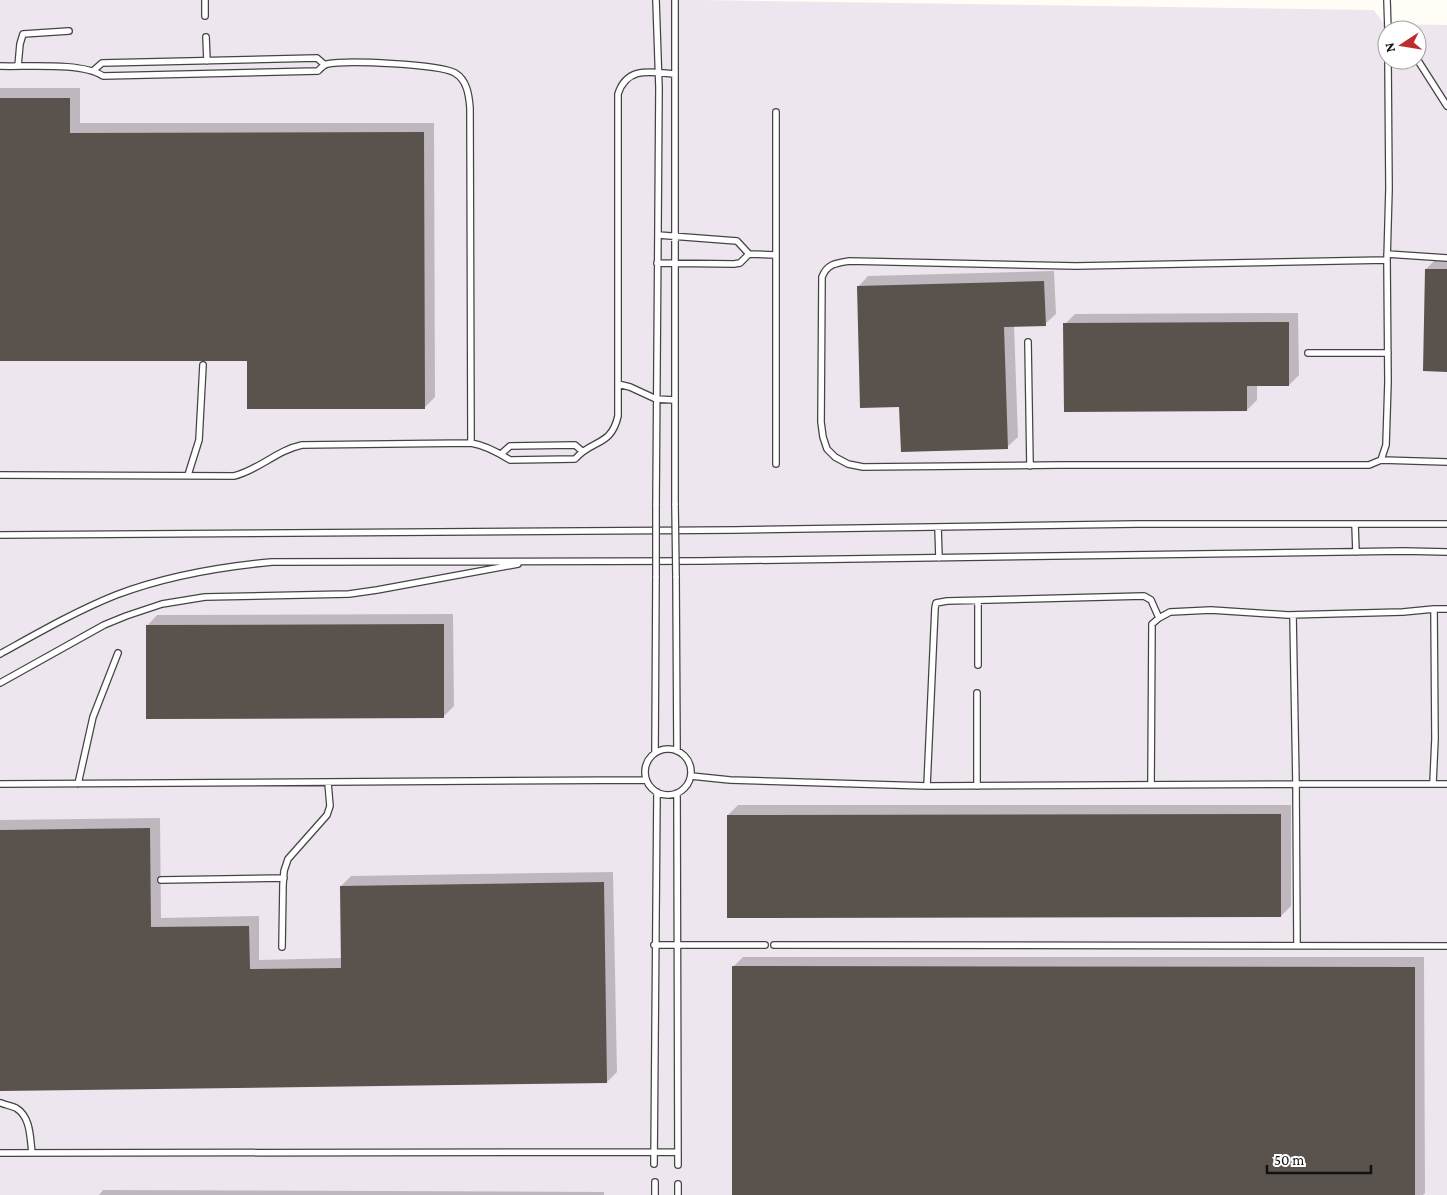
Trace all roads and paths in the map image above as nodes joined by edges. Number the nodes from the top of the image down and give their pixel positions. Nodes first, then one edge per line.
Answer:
1 (205, 0) edge
2 (656, 0) edge
3 (675, 0) edge
4 (1387, 0) edge
5 (205, 16) dead end
6 (1388, 20) edge
7 (69, 31) dead end
8 (206, 37) dead end
9 (206, 61) junction
10 (325, 65) junction
11 (0, 66) edge
12 (18, 66) junction
13 (94, 70) junction
14 (1388, 70) edge
15 (1424, 70) edge
16 (658, 73) junction
17 (674, 74) junction
18 (1447, 106) edge
19 (776, 112) dead end
20 (658, 235) junction
21 (674, 235) junction
22 (749, 254) junction
23 (776, 255) junction
24 (1387, 257) junction
25 (1447, 258) edge
26 (657, 263) junction
27 (674, 264) junction
28 (1028, 342) dead end
29 (1308, 353) dead end
30 (1388, 353) junction
31 (203, 365) dead end
32 (618, 384) junction
33 (656, 400) junction
34 (674, 400) junction
35 (471, 443) junction
36 (582, 451) junction
37 (501, 454) junction
38 (1381, 460) junction
39 (1447, 462) edge
40 (776, 464) dead end
41 (1030, 466) junction
42 (0, 475) edge
43 (188, 475) junction
44 (1355, 524) junction
45 (1447, 524) edge
46 (938, 527) junction
47 (0, 535) edge
48 (1356, 552) junction
49 (1447, 552) edge
50 (939, 558) junction
51 (527, 562) junction
52 (978, 601) junction
53 (1447, 608) edge
54 (1434, 609) junction
55 (1293, 615) junction
56 (1159, 618) junction
57 (118, 653) dead end
58 (0, 654) edge
59 (978, 665) dead end
60 (0, 683) edge
61 (977, 693) dead end
62 (677, 751) junction
63 (655, 753) junction
64 (691, 776) junction
65 (646, 780) junction
66 (328, 783) junction
67 (1433, 783) junction
68 (0, 784) edge
69 (78, 784) junction
70 (1296, 784) junction
71 (1447, 784) edge
72 (1151, 785) junction
73 (928, 786) junction
74 (977, 786) junction
75 (657, 792) junction
76 (677, 794) junction
77 (284, 878) junction
78 (161, 880) dead end
79 (654, 945) junction
80 (677, 945) junction
81 (765, 945) dead end
82 (774, 945) dead end
83 (282, 946) dead end
84 (1297, 946) junction
85 (1447, 946) edge
86 (1, 1103) edge
87 (655, 1152) junction
88 (678, 1152) junction
89 (0, 1153) edge
90 (32, 1153) junction
91 (654, 1164) dead end
92 (678, 1165) dead end
93 (655, 1182) dead end
94 (678, 1184) dead end
95 (655, 1195) edge
96 (678, 1195) edge

1 - 5 lane
2 - 16 lane
3 - 17 lane
4 - 6 lane
7 - 12 lane
8 - 9 lane
9 - 10 lane
9 - 13 lane
10 - 13 lane
10 - 35 lane
11 - 12 lane
12 - 13 lane
14 - 24 lane
15 - 18 lane
16 - 17 lane
16 - 20 lane
16 - 32 lane
17 - 21 lane
19 - 23 lane
20 - 21 lane
20 - 26 lane
21 - 22 lane
21 - 27 lane
22 - 23 lane
22 - 27 lane
23 - 40 lane
24 - 25 lane
24 - 30 lane
24 - 41 lane
26 - 27 lane
26 - 33 lane
27 - 34 lane
28 - 41 lane
29 - 30 lane
30 - 38 lane
31 - 43 lane
32 - 33 lane
32 - 36 lane
33 - 34 lane
33 - 63 lane, bridge
34 - 62 lane, bridge
35 - 37 lane
35 - 43 lane
36 - 37 lane
36 - 37 lane
38 - 39 lane
38 - 41 lane
42 - 43 lane
44 - 45 lane
44 - 46 lane
44 - 48 lane
46 - 47 lane
46 - 50 lane
48 - 49 lane
48 - 50 lane
50 - 51 lane
51 - 58 lane
51 - 60 lane
52 - 56 lane
52 - 59 lane
52 - 73 lane
53 - 54 lane
54 - 55 lane
54 - 67 lane
55 - 56 lane
55 - 70 lane
56 - 72 lane
57 - 69 lane
61 - 74 lane
62 - 63 lane
62 - 64 lane
63 - 65 lane
64 - 73 lane
64 - 76 lane
65 - 66 lane
65 - 75 lane
66 - 69 lane
66 - 77 lane
67 - 70 lane
67 - 71 lane
68 - 69 lane
70 - 72 lane
70 - 84 lane
72 - 74 lane
73 - 74 lane
75 - 76 lane
75 - 79 lane
76 - 80 lane
77 - 78 lane
77 - 83 lane
79 - 80 lane
79 - 87 lane
80 - 81 lane
80 - 88 lane
82 - 84 lane
84 - 85 lane
86 - 90 lane
87 - 88 lane
87 - 90 lane
87 - 91 lane
88 - 92 lane
89 - 90 lane
93 - 95 lane
94 - 96 lane

